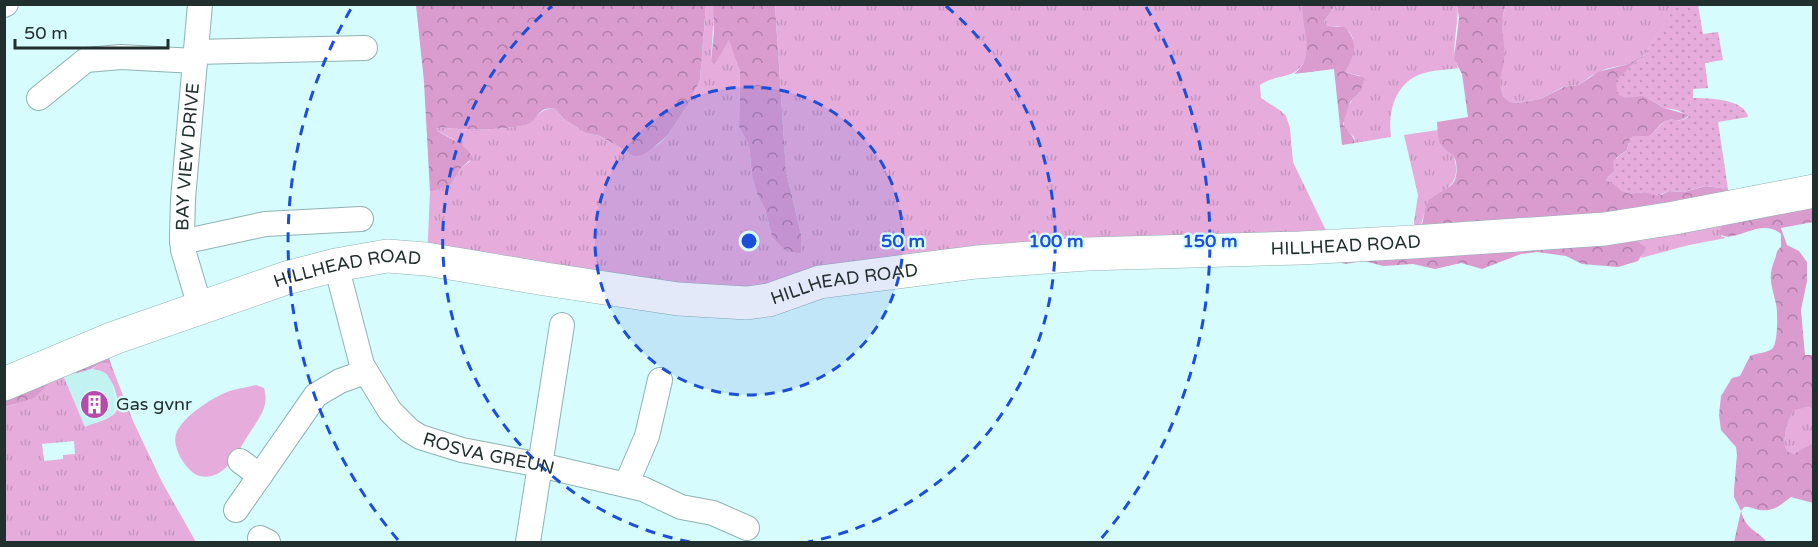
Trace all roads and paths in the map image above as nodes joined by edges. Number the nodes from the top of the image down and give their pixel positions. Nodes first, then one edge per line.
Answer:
1 (200, 4) edge
2 (365, 48) dead end
3 (196, 57) junction
4 (39, 98) dead end
5 (1814, 191) edge
6 (361, 219) dead end
7 (182, 242) junction
8 (336, 265) junction
9 (200, 307) junction
10 (562, 325) dead end
11 (365, 372) junction
12 (660, 380) dead end
13 (4, 384) edge
14 (240, 461) dead end
15 (540, 465) junction
16 (260, 476) junction
17 (626, 485) junction
18 (236, 510) dead end
19 (747, 528) dead end
20 (528, 543) edge

1 - 3 street, BAY VIEW DRIVE
2 - 3 street
3 - 4 street
3 - 7 street, BAY VIEW DRIVE
5 - 8 street, HILLHEAD ROAD
6 - 7 street
7 - 9 street, BAY VIEW DRIVE
8 - 9 street, HILLHEAD ROAD
8 - 11 street, ROSVA GREUN
9 - 13 street, HILLHEAD ROAD
10 - 15 street
11 - 15 street, ROSVA GREUN
11 - 16 street
12 - 17 street
14 - 16 street
15 - 17 street, ROSVA GREUN
15 - 20 street
16 - 18 street
17 - 19 street, ROSVA GREUN

